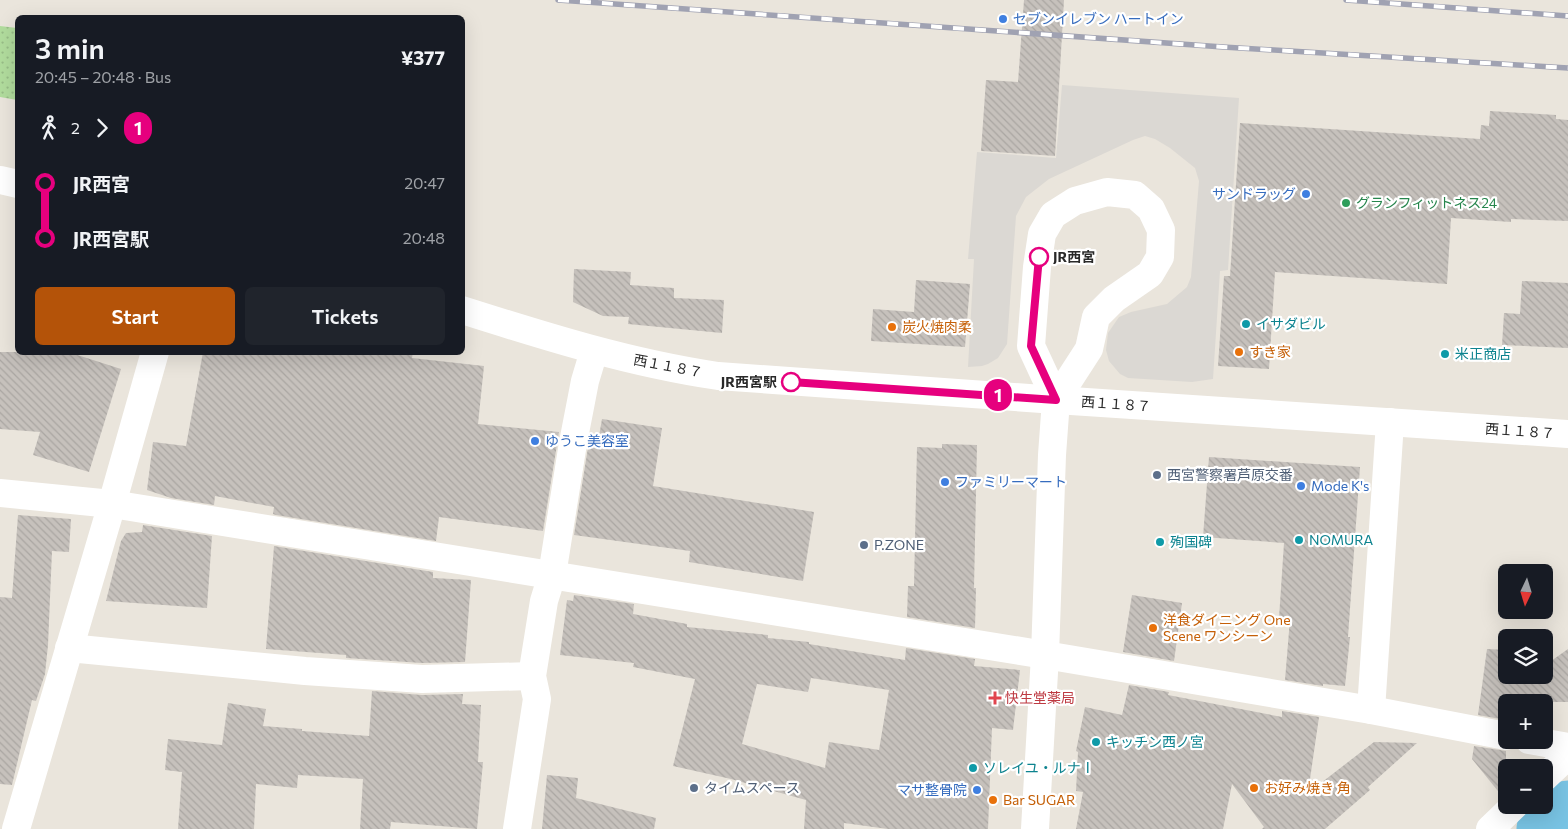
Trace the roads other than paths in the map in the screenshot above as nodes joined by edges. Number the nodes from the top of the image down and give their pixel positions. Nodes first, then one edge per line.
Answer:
1 (0, 180) edge
2 (15, 183) edge
3 (465, 311) edge
4 (594, 351) junction
5 (154, 355) edge
6 (1056, 400) junction
7 (1390, 422) junction
8 (1568, 434) edge
9 (0, 493) edge
10 (112, 504) junction
11 (552, 575) junction
12 (69, 648) junction
13 (1045, 655) junction
14 (532, 676) junction
15 (1370, 710) junction
16 (1498, 734) edge
17 (1553, 744) edge
18 (1568, 747) edge
19 (1568, 755) edge
20 (1553, 769) edge
21 (1506, 814) edge
22 (16, 829) edge
23 (516, 829) edge
24 (1035, 829) edge
25 (1490, 829) edge

1 - 2 street
3 - 4 street, 西１１８７
4 - 6 street, 西１１８７
4 - 11 street
5 - 10 street
6 - 6 street
6 - 7 street, 西１１８７
6 - 13 street
7 - 8 street, 西１１８７
7 - 15 street
9 - 10 street
10 - 11 street
10 - 12 street
11 - 13 street
11 - 14 street
12 - 14 street
12 - 22 street
13 - 15 street
13 - 24 street
14 - 23 street
15 - 16 street
17 - 18 street
19 - 20 street
21 - 25 street

